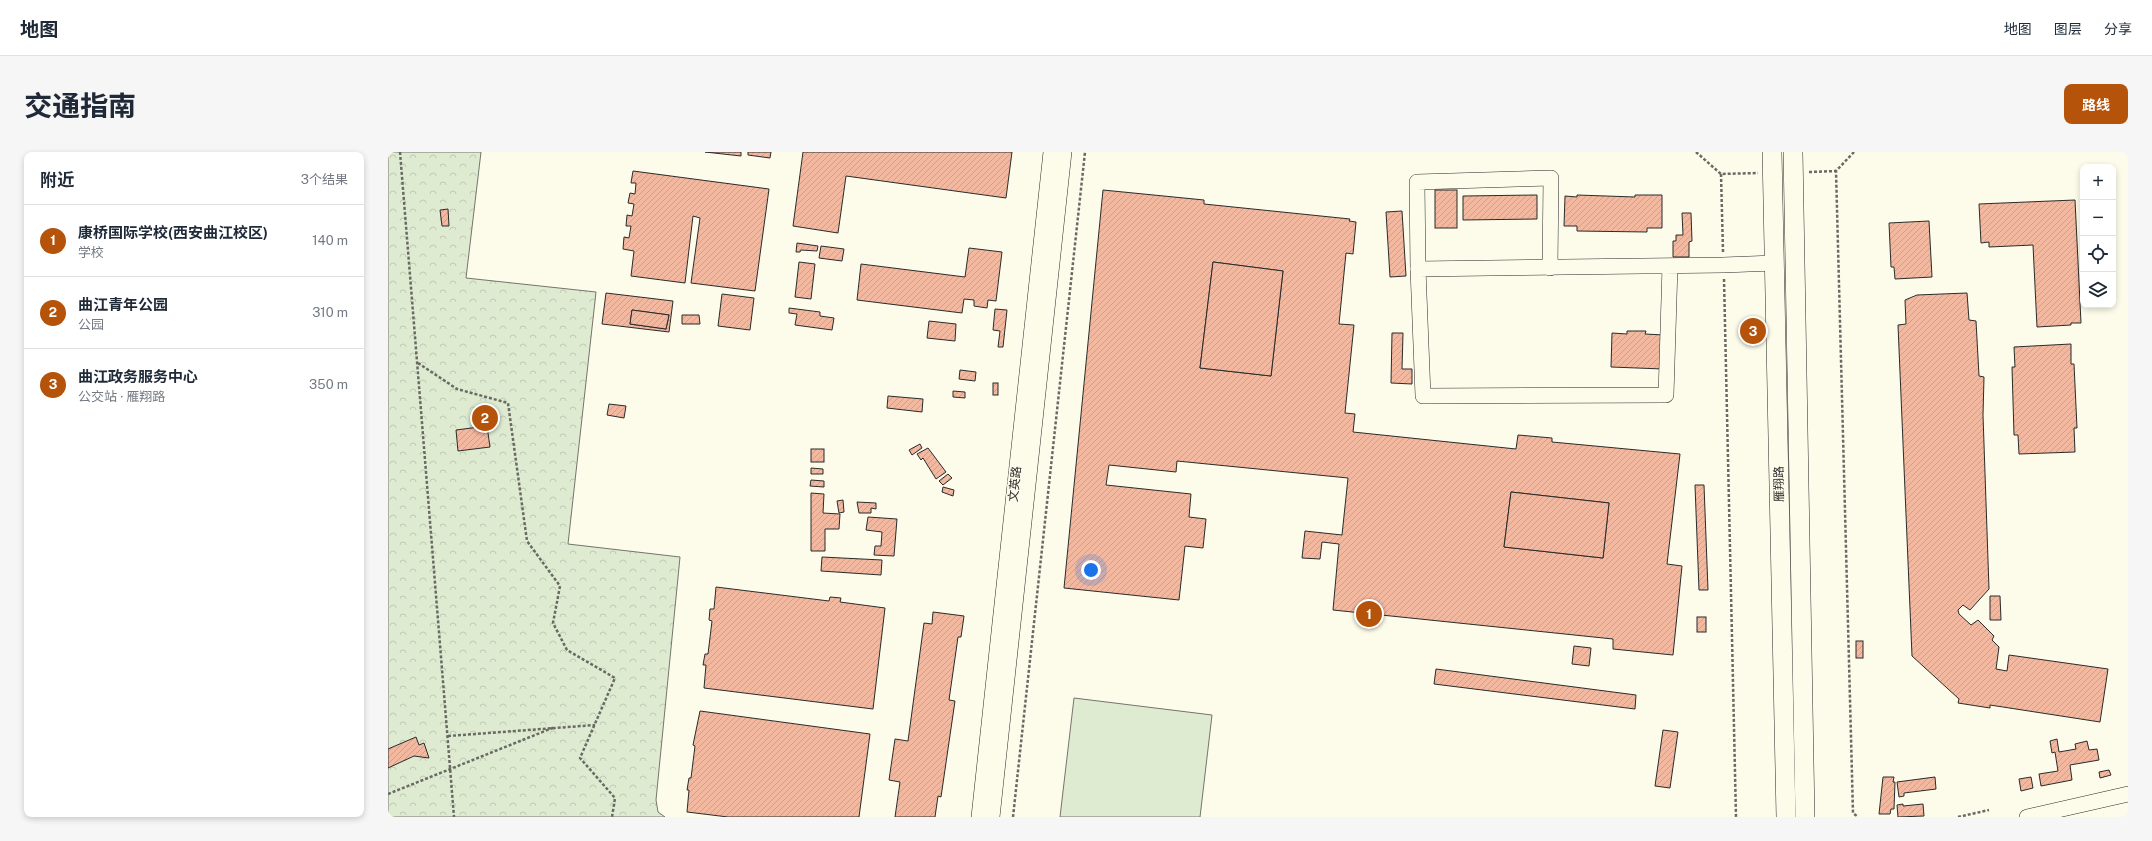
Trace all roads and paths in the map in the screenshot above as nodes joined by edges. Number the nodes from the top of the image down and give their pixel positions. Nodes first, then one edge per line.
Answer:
1 (400, 152) edge
2 (1051, 152) edge
3 (1064, 152) edge
4 (1085, 152) edge
5 (1696, 152) edge
6 (1772, 152) edge
7 (1793, 152) edge
8 (1854, 152) edge
9 (1775, 263) junction
10 (1724, 265) junction
11 (1670, 266) junction
12 (1550, 268) junction
13 (1418, 269) junction
14 (418, 363) junction
15 (594, 725) junction
16 (555, 727) junction
17 (448, 736) junction
18 (450, 768) junction
19 (388, 794) edge
20 (2128, 794) edge
21 (1989, 810) dead end
22 (454, 817) edge
23 (612, 817) edge
24 (979, 817) edge
25 (992, 817) edge
26 (1014, 817) edge
27 (1736, 817) edge
28 (1786, 817) edge
29 (1805, 817) edge
30 (1858, 817) edge
31 (1958, 817) edge
32 (2027, 817) edge

1 - 14 path
2 - 24 street, 文英路
3 - 25 street, 文英路
4 - 26 path
5 - 10 path
6 - 9 main road, 雁翔路
7 - 29 main road, 雁翔路
8 - 30 path
9 - 10 street
9 - 28 main road, 雁翔路
10 - 11 street
10 - 27 path
11 - 12 street
11 - 13 street
12 - 13 street
12 - 13 street
14 - 15 path
14 - 17 path
15 - 16 path
15 - 23 path
16 - 17 path
16 - 18 path
17 - 18 path
18 - 19 path
18 - 22 path
20 - 32 street
21 - 31 path

